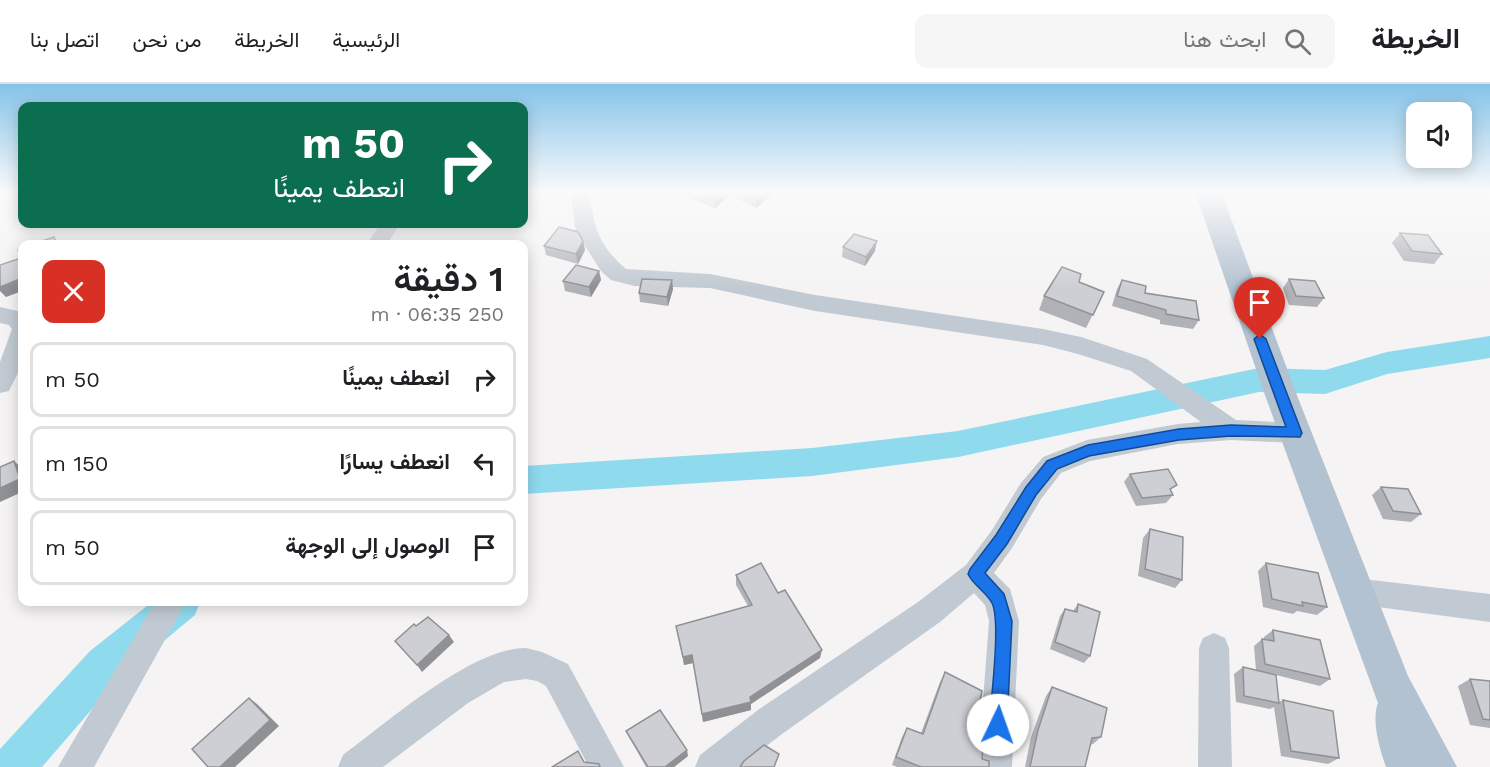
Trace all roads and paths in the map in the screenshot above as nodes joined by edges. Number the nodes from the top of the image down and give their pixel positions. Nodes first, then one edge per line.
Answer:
1 (584, 224) edge
2 (1220, 224) edge
3 (0, 315) edge
4 (18, 320) edge
5 (18, 341) edge
6 (0, 384) edge
7 (1231, 430) junction
8 (1295, 433) junction
9 (976, 574) junction
10 (1355, 591) junction
11 (169, 606) edge
12 (1490, 608) edge
13 (1214, 648) dead end
14 (1392, 688) junction
15 (75, 767) edge
16 (355, 767) edge
17 (607, 767) edge
18 (712, 767) edge
19 (995, 767) edge
20 (1215, 767) edge
21 (1408, 767) edge
22 (1436, 767) edge

1 - 7 street
2 - 8 main road
3 - 4 street
5 - 6 street
7 - 8 street
7 - 9 street
8 - 10 main road
9 - 18 street
9 - 19 street
10 - 12 street
10 - 14 main road
11 - 15 street
13 - 20 street
14 - 21 main road
14 - 22 main road
16 - 17 street

